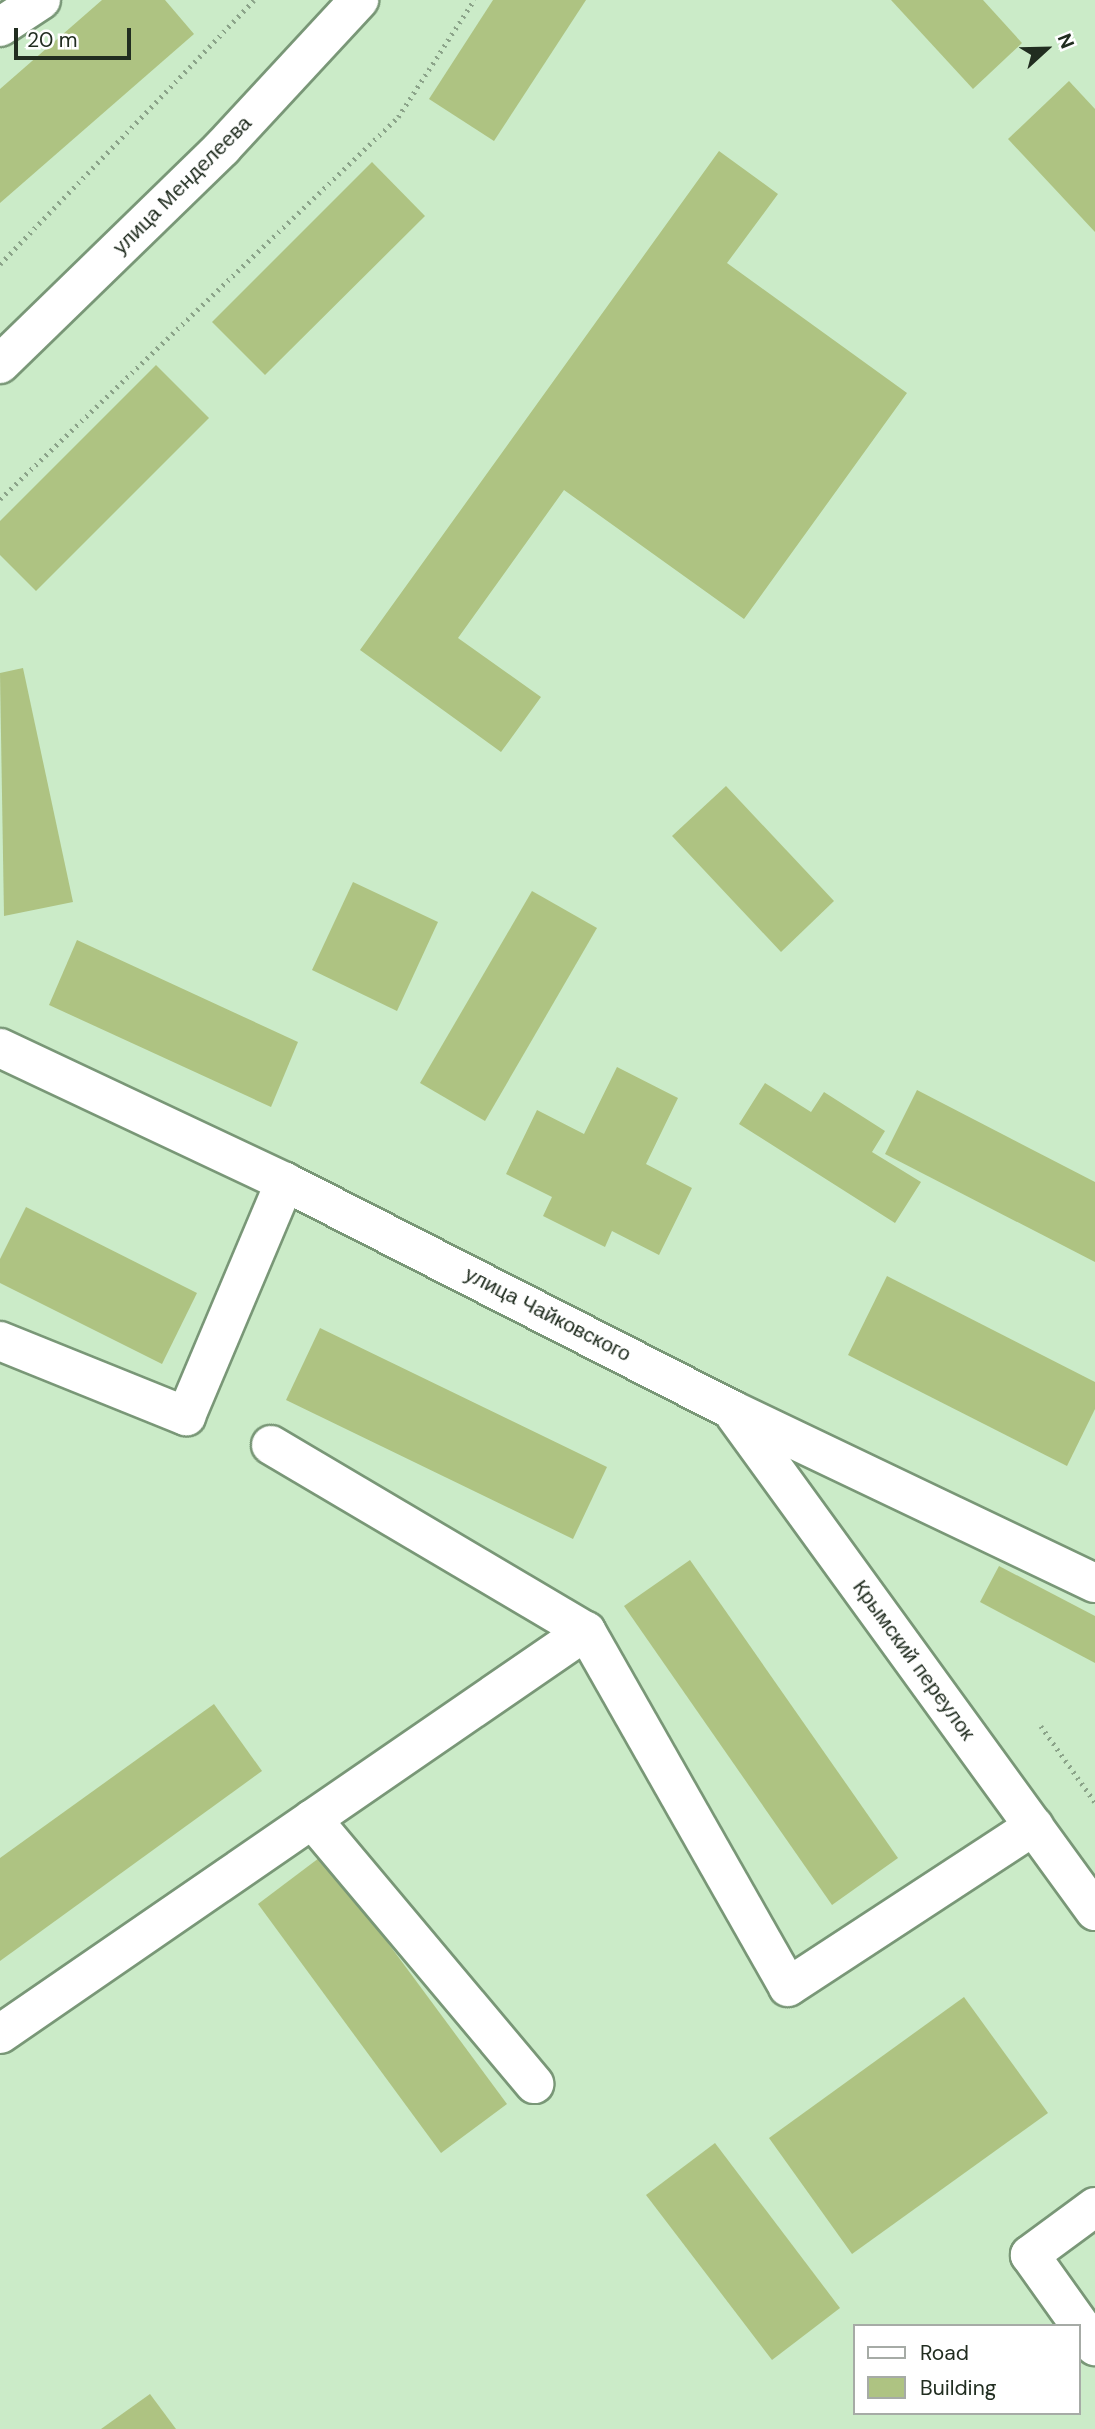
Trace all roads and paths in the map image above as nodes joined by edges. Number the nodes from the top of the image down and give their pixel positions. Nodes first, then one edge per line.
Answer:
1 (41, 0) edge
2 (254, 0) edge
3 (359, 0) edge
4 (474, 0) edge
5 (0, 27) edge
6 (0, 264) edge
7 (0, 364) edge
8 (0, 499) edge
9 (0, 1048) edge
10 (285, 1182) junction
11 (0, 1341) edge
12 (732, 1410) junction
13 (271, 1445) dead end
14 (1095, 1583) edge
15 (586, 1631) junction
16 (1041, 1726) dead end
17 (1095, 1802) edge
18 (312, 1819) junction
19 (1034, 1826) junction
20 (1095, 1911) edge
21 (0, 2034) edge
22 (534, 2084) dead end
23 (1095, 2207) edge
24 (1079, 2324) edge
25 (1081, 2326) edge
26 (1095, 2346) edge

1 - 5 street
2 - 6 path
3 - 7 street, улица Менделеева
4 - 8 path
9 - 10 street, улица Чайковского
10 - 11 street
10 - 12 street, улица Чайковского
12 - 14 street, улица Чайковского
12 - 19 street, Крымский переулок
13 - 15 street
15 - 18 street
15 - 19 street
16 - 17 path
18 - 21 street
18 - 22 street
19 - 20 street, Крымский переулок
23 - 24 street
25 - 26 street

